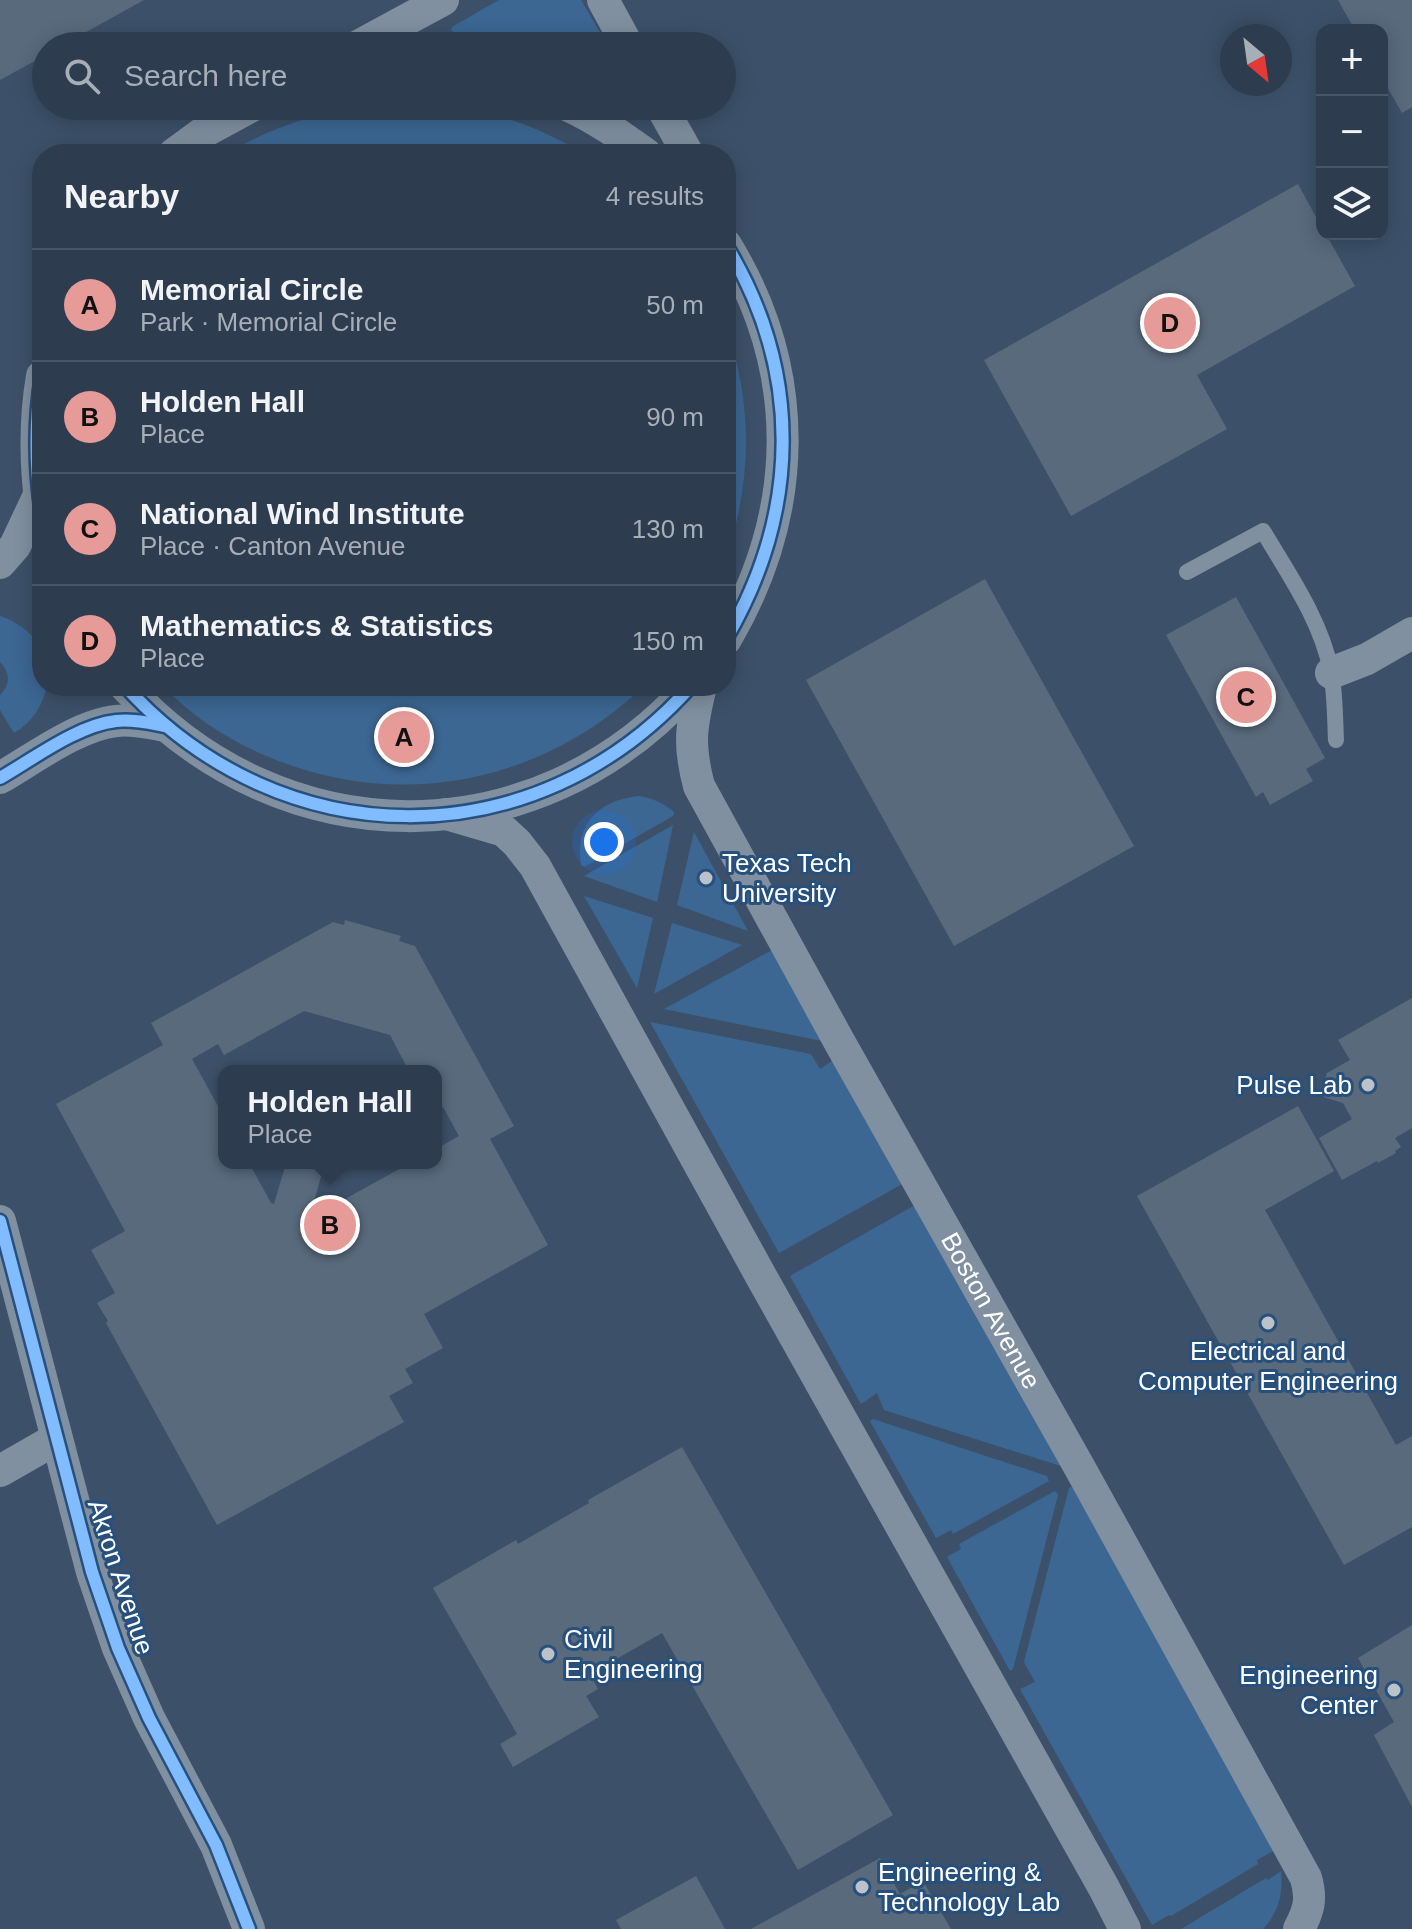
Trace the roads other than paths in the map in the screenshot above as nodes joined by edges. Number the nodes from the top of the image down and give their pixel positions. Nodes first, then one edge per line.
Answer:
1 (443, 0) edge
2 (603, 0) edge
3 (384, 32) edge
4 (620, 32) edge
5 (225, 120) edge
6 (596, 120) edge
7 (669, 120) edge
8 (188, 144) edge
9 (632, 144) edge
10 (682, 144) edge
11 (736, 264) edge
12 (32, 519) edge
13 (0, 563) edge
14 (1187, 572) dead end
15 (736, 620) edge
16 (1412, 633) edge
17 (1331, 673) junction
18 (134, 696) edge
19 (682, 696) edge
20 (699, 696) edge
21 (165, 726) junction
22 (1336, 740) dead end
23 (0, 778) edge
24 (446, 814) junction
25 (0, 1221) edge
26 (56, 1439) junction
27 (0, 1471) edge
28 (249, 1929) edge
29 (1125, 1929) edge
30 (1299, 1929) edge

1 - 3 street
2 - 4 street
5 - 8 street
6 - 9 street
7 - 10 street
11 - 15 street
12 - 13 street
14 - 17 lane
16 - 17 street
17 - 22 lane
18 - 21 street
19 - 24 street
20 - 30 street, Boston Avenue
21 - 23 street
21 - 24 street
24 - 29 street
25 - 26 street, Akron Avenue
26 - 27 street
26 - 28 street, Akron Avenue

